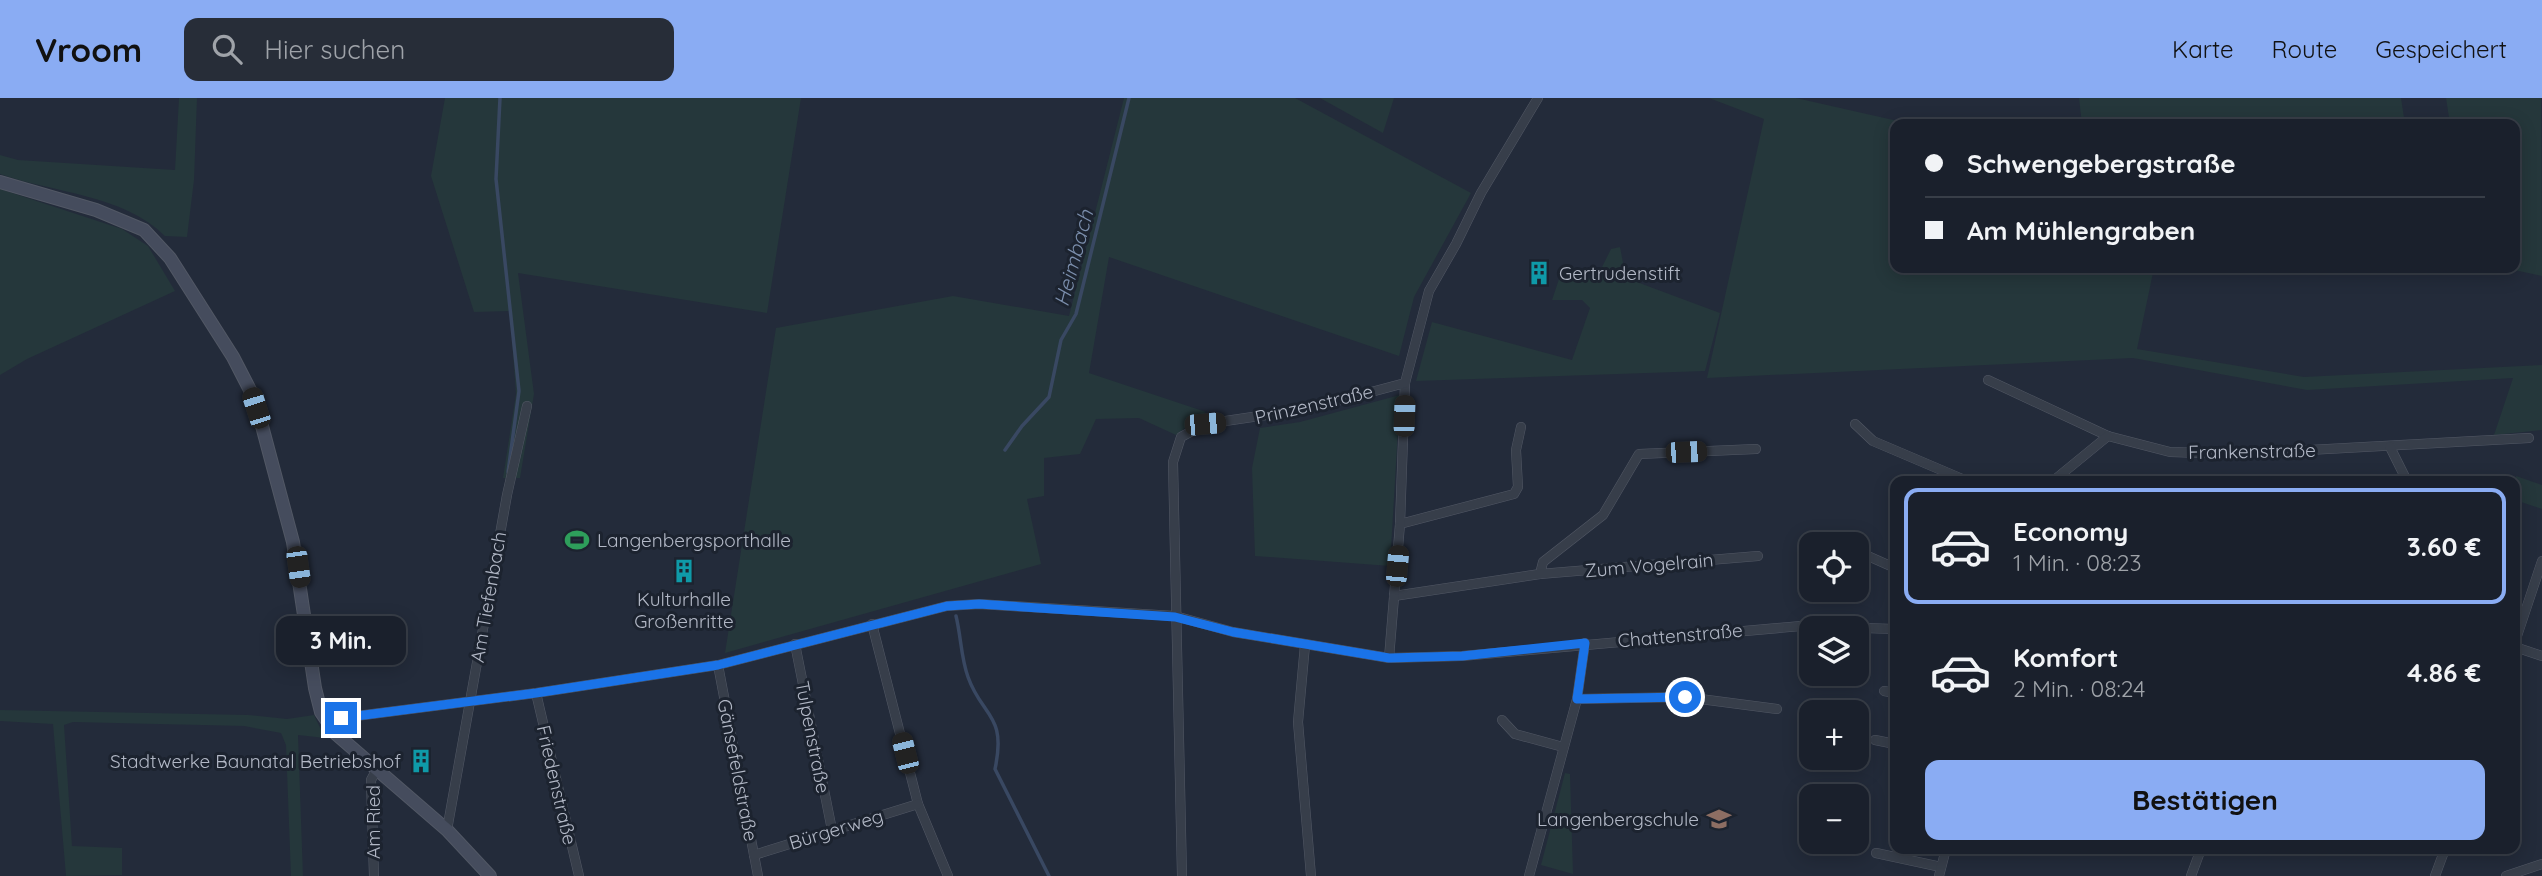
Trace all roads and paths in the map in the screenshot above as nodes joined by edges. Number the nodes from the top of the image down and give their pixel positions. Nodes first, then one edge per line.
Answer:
1 (1538, 98) edge
2 (0, 182) edge
3 (1988, 380) dead end
4 (1405, 383) junction
5 (527, 406) dead end
6 (1855, 424) dead end
7 (1521, 427) dead end
8 (2109, 436) junction
9 (2529, 438) dead end
10 (2390, 447) junction
11 (1756, 449) dead end
12 (1955, 476) edge
13 (2059, 476) edge
14 (2404, 476) edge
15 (1400, 524) junction
16 (1758, 556) dead end
17 (1869, 556) edge
18 (2542, 561) edge
19 (1890, 566) edge
20 (1540, 574) junction
21 (1394, 596) junction
22 (1175, 617) junction
23 (872, 624) junction
24 (1890, 629) edge
25 (2520, 629) edge
26 (1585, 643) junction
27 (795, 644) junction
28 (1305, 645) junction
29 (2520, 646) edge
30 (2542, 656) edge
31 (1389, 658) junction
32 (718, 665) junction
33 (1884, 691) dead end
34 (1890, 692) edge
35 (536, 693) junction
36 (1577, 699) junction
37 (469, 701) junction
38 (1777, 709) dead end
39 (1502, 720) dead end
40 (329, 724) junction
41 (1875, 740) dead end
42 (1890, 743) edge
43 (1563, 747) junction
44 (377, 769) junction
45 (918, 804) junction
46 (447, 830) junction
47 (832, 830) junction
48 (1876, 853) dead end
49 (1945, 854) edge
50 (2199, 854) edge
51 (2443, 854) edge
52 (754, 855) junction
53 (2542, 864) edge
54 (1940, 872) edge
55 (374, 876) edge
56 (490, 876) edge
57 (579, 876) edge
58 (758, 876) edge
59 (948, 876) edge
60 (1182, 876) edge
61 (1311, 876) edge
62 (1529, 876) edge
63 (2191, 876) edge
64 (2435, 876) edge
65 (2506, 876) edge

1 - 4 street
2 - 40 main road
3 - 8 street, Frankenstraße
4 - 15 street
4 - 22 street, Prinzenstraße
5 - 37 street, Am Tiefenbach
6 - 12 street
7 - 15 street
8 - 10 street, Frankenstraße
8 - 13 street
9 - 10 street, Frankenstraße
10 - 14 street
11 - 20 street, Zum Vogelrain
15 - 21 street
16 - 20 street, Zum Vogelrain
17 - 19 street
18 - 25 street
20 - 21 street, Zum Vogelrain
21 - 31 street
22 - 23 street, Chattenstraße
22 - 28 street, Chattenstraße
22 - 60 street, Prinzenstraße
23 - 27 street, Chattenstraße
23 - 45 street
24 - 26 street, Chattenstraße
26 - 31 street, Chattenstraße
26 - 36 street
27 - 32 street, Chattenstraße
27 - 47 street, Tulpenstraße
28 - 31 street, Chattenstraße
28 - 61 street
29 - 30 street
32 - 35 street, Chattenstraße
32 - 52 street, Gänsefeldstraße
33 - 34 street
35 - 37 street, Chattenstraße
35 - 57 street, Friedenstraße
36 - 38 street
36 - 43 street
37 - 40 street, Chattenstraße
37 - 46 street, Am Tiefenbach
39 - 43 street
40 - 44 main road
41 - 42 street
43 - 62 street
44 - 46 main road
44 - 55 street, Am Ried
45 - 47 street, Bürgerweg
45 - 59 street
46 - 56 main road
47 - 52 street, Bürgerweg
48 - 54 street
49 - 54 street
50 - 63 street
51 - 64 street
52 - 58 street, Gänsefeldstraße
53 - 65 street

